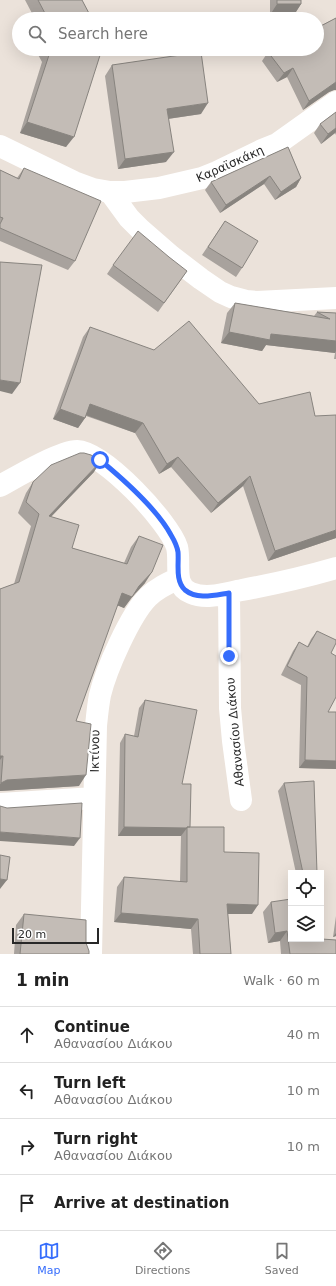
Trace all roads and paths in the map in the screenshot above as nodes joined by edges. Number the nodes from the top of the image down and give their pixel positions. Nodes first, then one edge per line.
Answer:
1 (336, 102) edge
2 (0, 146) edge
3 (110, 192) junction
4 (336, 298) edge
5 (0, 486) edge
6 (336, 568) edge
7 (179, 578) junction
8 (229, 593) junction
9 (94, 798) junction
10 (241, 800) dead end
11 (0, 804) edge
12 (91, 954) edge

1 - 3 street, Καραϊσκάκη
2 - 3 street, Καραϊσκάκη
3 - 4 street
5 - 7 street
6 - 8 street
7 - 8 street
7 - 9 street, Ικτίνου
8 - 10 street, Αθανασίου Διάκου
9 - 11 street
9 - 12 street, Ικτίνου

